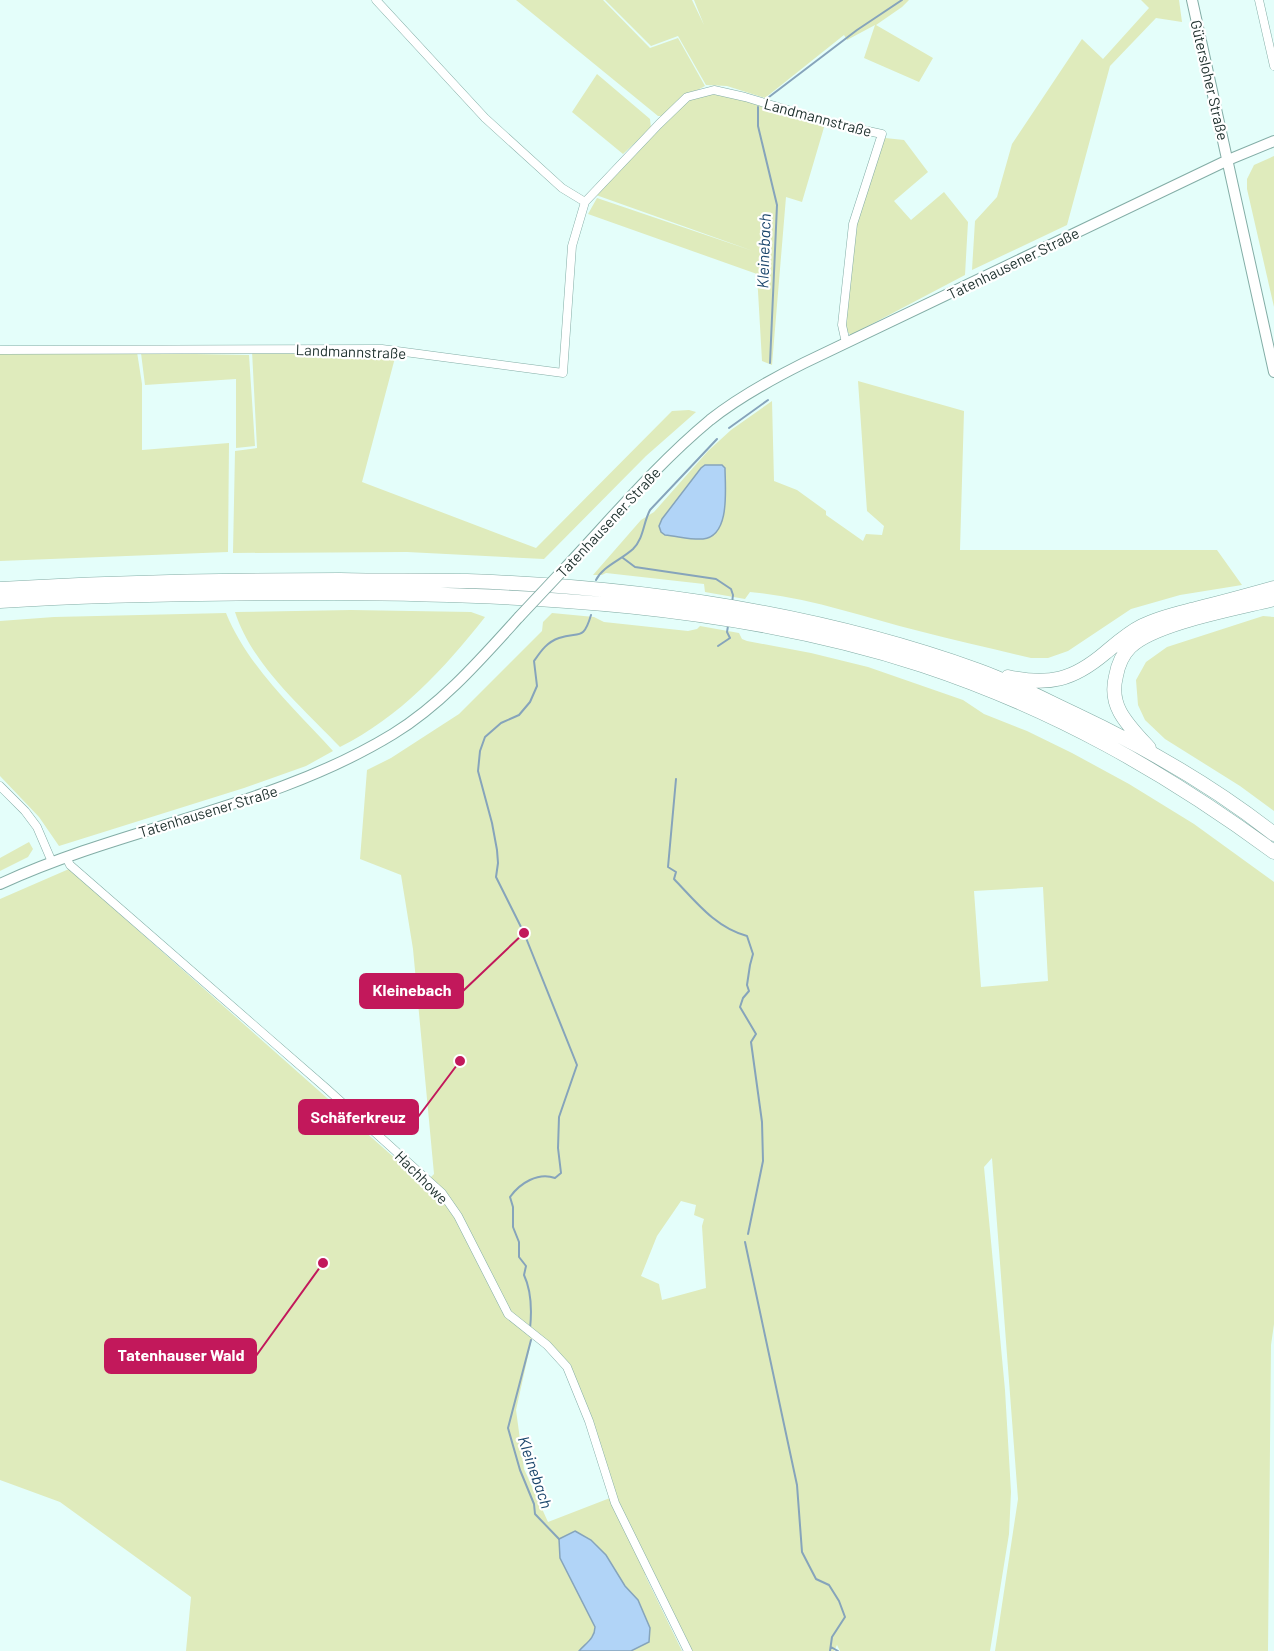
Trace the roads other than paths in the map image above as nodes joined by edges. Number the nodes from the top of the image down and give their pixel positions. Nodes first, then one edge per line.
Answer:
1 (376, 0) edge
2 (1192, 0) edge
3 (1258, 0) edge
4 (1274, 66) edge
5 (1274, 141) edge
6 (1228, 160) junction
7 (585, 201) junction
8 (846, 343) junction
9 (0, 350) edge
10 (1274, 372) edge
11 (1274, 588) edge
12 (0, 589) edge
13 (1274, 599) edge
14 (0, 601) edge
15 (702, 609) junction
16 (745, 616) junction
17 (981, 672) junction
18 (1154, 754) junction
19 (0, 786) edge
20 (1274, 834) edge
21 (1274, 852) edge
22 (66, 857) junction
23 (52, 862) junction
24 (0, 884) edge
25 (688, 1651) edge

1 - 7 street
2 - 6 street, Gütersloher Straße
3 - 4 street
5 - 6 street, Tatenhausener Straße
6 - 8 street, Tatenhausener Straße
6 - 10 street, Gütersloher Straße
7 - 8 street, Landmannstraße
7 - 9 street, Landmannstraße
8 - 22 street, Tatenhausener Straße, bridge
11 - 17 highway
12 - 15 highway
13 - 18 highway
14 - 15 highway
15 - 16 highway
16 - 17 highway
16 - 21 highway
17 - 18 highway
18 - 20 highway
19 - 23 street
22 - 23 street, Tatenhausener Straße
22 - 25 street, Hachhowe
23 - 24 street, Tatenhausener Straße

